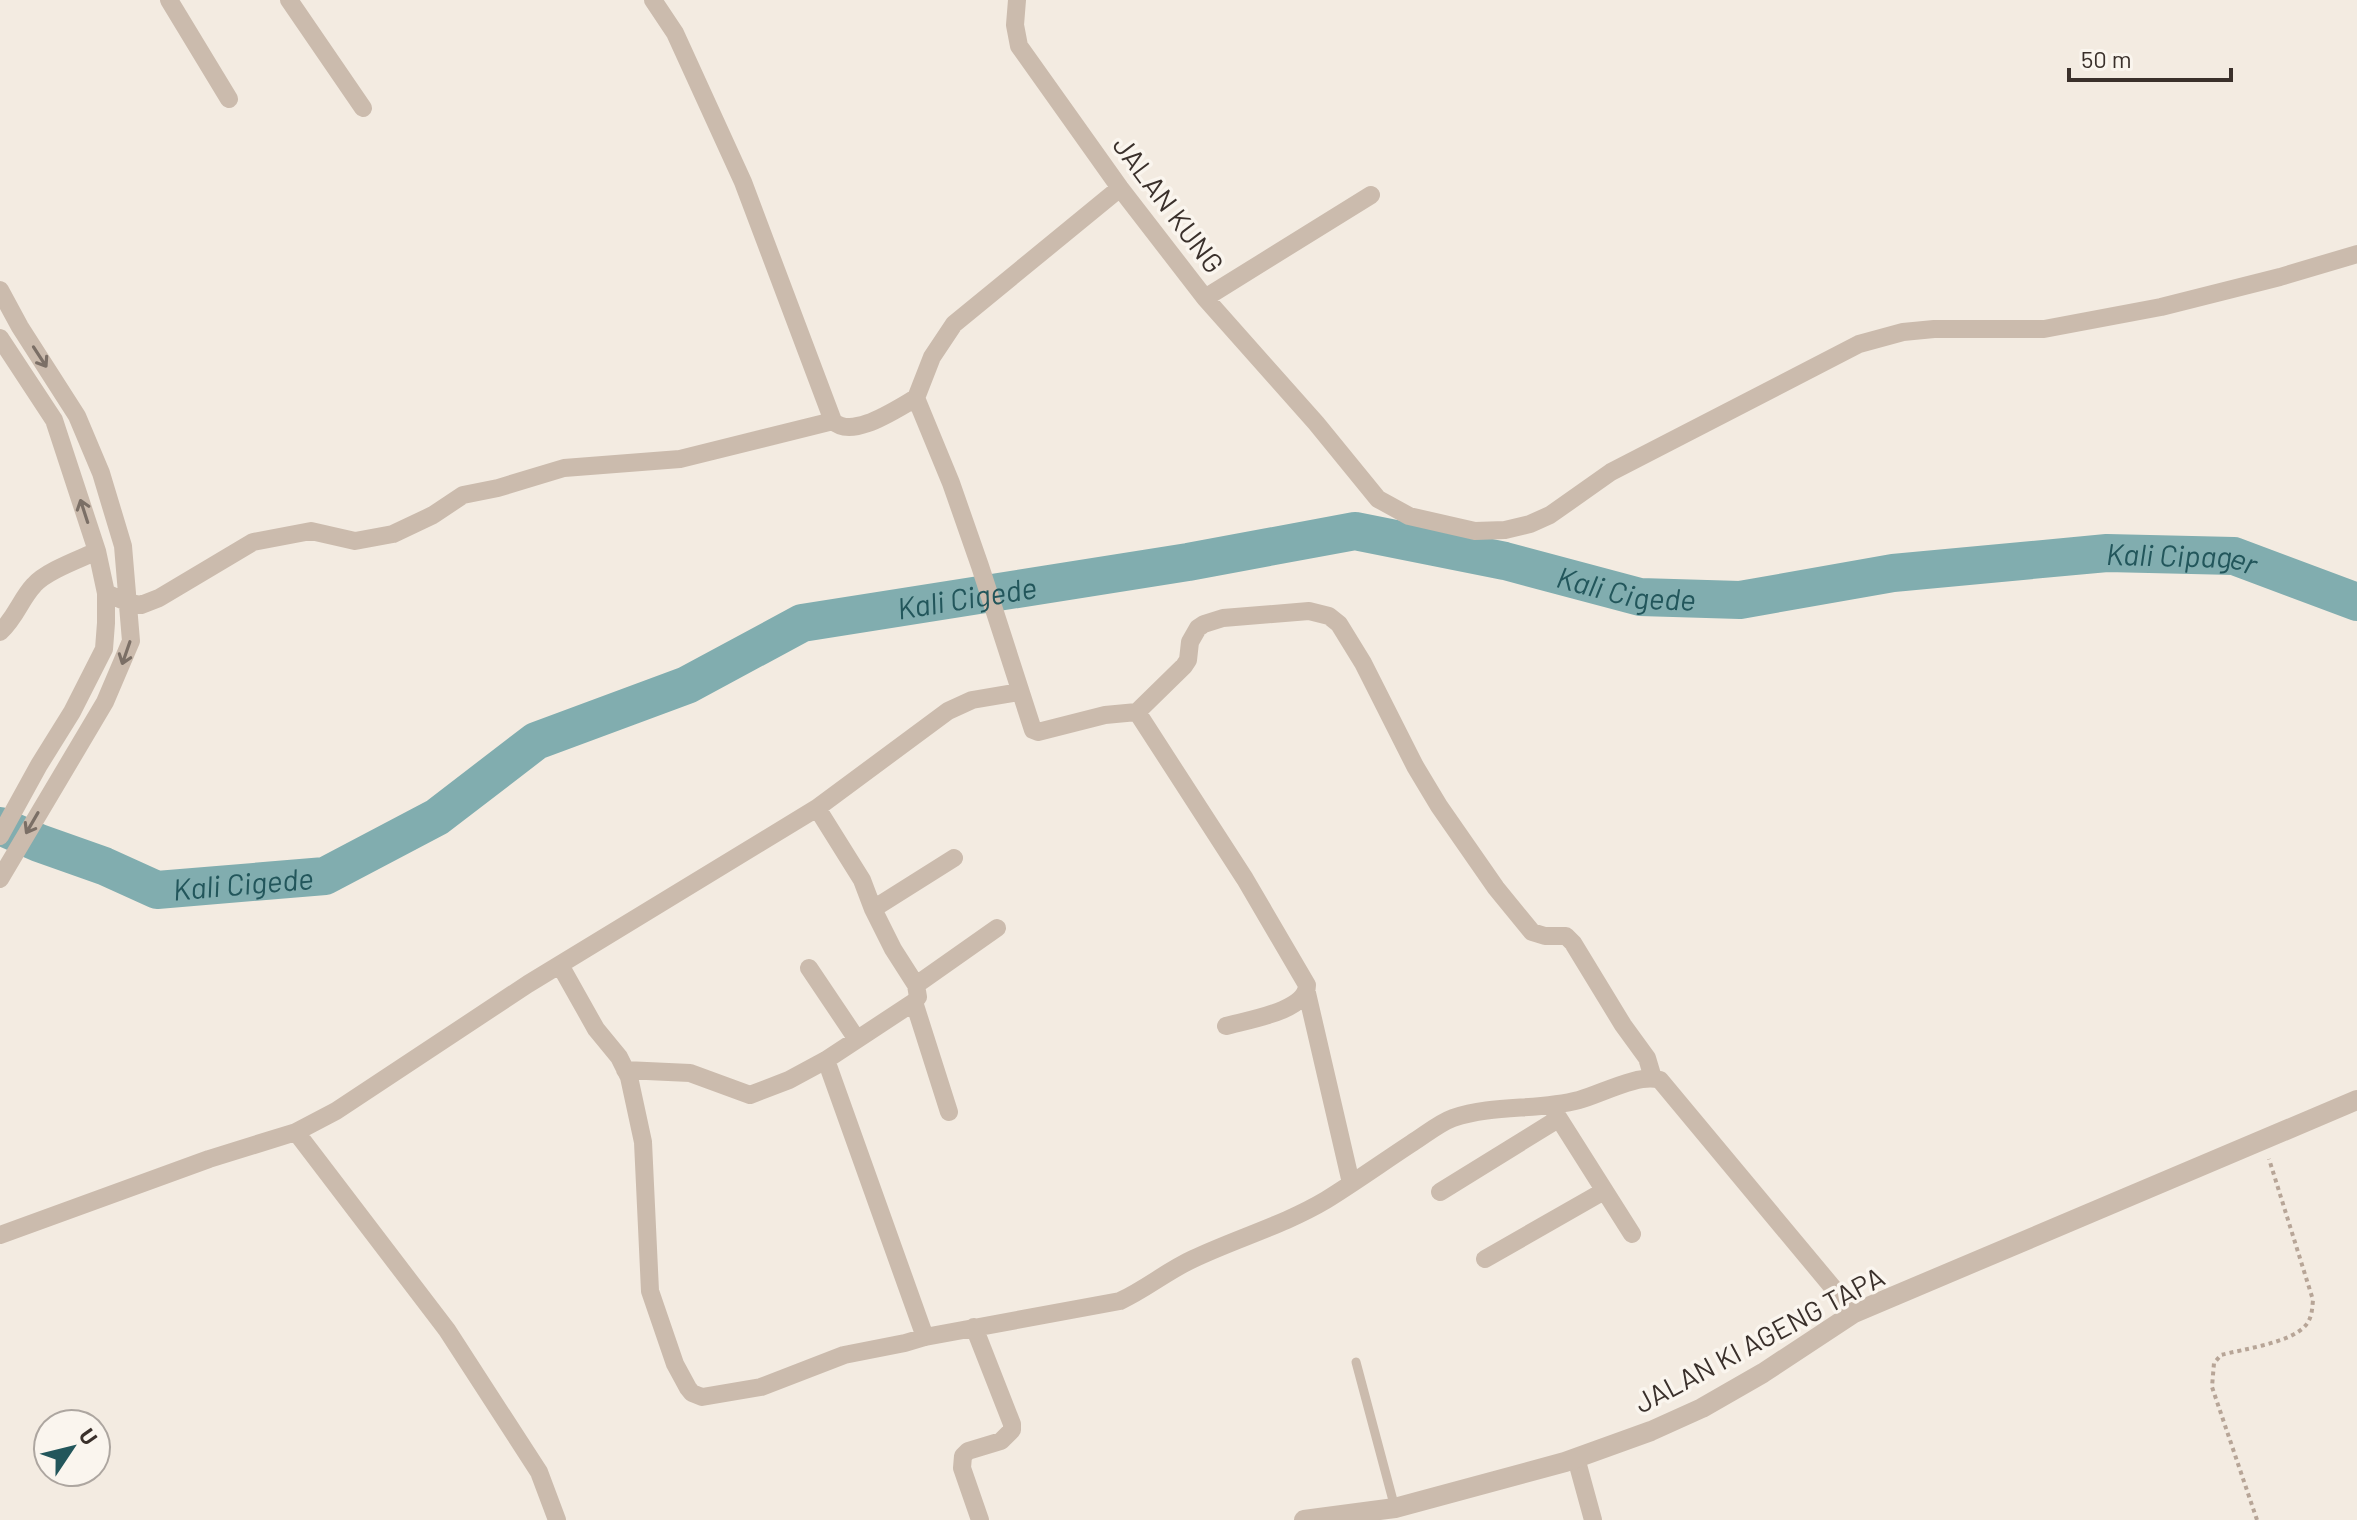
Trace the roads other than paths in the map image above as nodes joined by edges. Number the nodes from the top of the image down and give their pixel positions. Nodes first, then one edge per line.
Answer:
1 (169, 0) edge
2 (289, 0) edge
3 (653, 0) edge
4 (1017, 0) edge
5 (229, 99) dead end
6 (363, 108) dead end
7 (1120, 188) junction
8 (1371, 195) dead end
9 (2357, 254) edge
10 (0, 290) edge
11 (1205, 298) junction
12 (0, 338) edge
13 (916, 398) junction
14 (833, 421) junction
15 (97, 551) junction
16 (106, 593) junction
17 (129, 603) junction
18 (0, 632) edge
19 (1019, 692) junction
20 (1137, 712) junction
21 (817, 808) junction
22 (0, 836) edge
23 (954, 858) dead end
24 (2, 874) edge
25 (873, 909) junction
26 (997, 928) dead end
27 (560, 965) junction
28 (809, 968) dead end
29 (915, 993) junction
30 (1307, 993) junction
31 (1226, 1026) dead end
32 (856, 1038) junction
33 (826, 1060) junction
34 (625, 1070) junction
35 (1653, 1078) junction
36 (2357, 1100) edge
37 (949, 1112) dead end
38 (1555, 1112) junction
39 (296, 1132) junction
40 (1351, 1183) junction
41 (1604, 1191) junction
42 (1440, 1192) dead end
43 (1632, 1234) dead end
44 (0, 1235) edge
45 (1485, 1259) dead end
46 (1854, 1313) junction
47 (974, 1327) junction
48 (925, 1337) junction
49 (1356, 1362) dead end
50 (1576, 1458) junction
51 (1396, 1514) edge
52 (557, 1520) edge
53 (980, 1520) edge
54 (1304, 1520) edge
55 (1593, 1520) edge

1 - 5 street
2 - 6 street
3 - 14 street
4 - 7 street, JALAN KUNG
7 - 11 street, JALAN KUNG
7 - 13 street
8 - 11 street
9 - 11 street, JALAN KUNG
10 -> 17 street
15 -> 12 street
13 - 14 street
13 - 19 street
14 - 17 street
15 - 16 street
15 - 18 street
16 - 17 street
16 - 22 street
17 -> 24 street
19 - 20 street
19 - 21 street
20 - 30 street
20 - 35 street
21 - 25 street
21 - 27 street
23 - 25 street
25 - 29 street
26 - 29 street
27 - 34 street
27 - 39 street
28 - 32 street
29 - 32 street
29 - 37 street
30 - 31 street
30 - 40 street
32 - 33 street
33 - 34 street
33 - 48 street
34 - 48 street
35 - 38 street
35 - 46 street
36 - 46 street, JALAN KI AGENG TAPA
38 - 40 street
38 - 41 street
38 - 42 street
39 - 44 street
39 - 52 street
40 - 47 street
41 - 43 street
41 - 45 street
46 - 50 street, JALAN KI AGENG TAPA
47 - 48 street
47 - 53 street
49 - 51 lane
50 - 51 street, JALAN KI AGENG TAPA
50 - 55 street
51 - 54 street, JALAN KI AGENG TAPA

